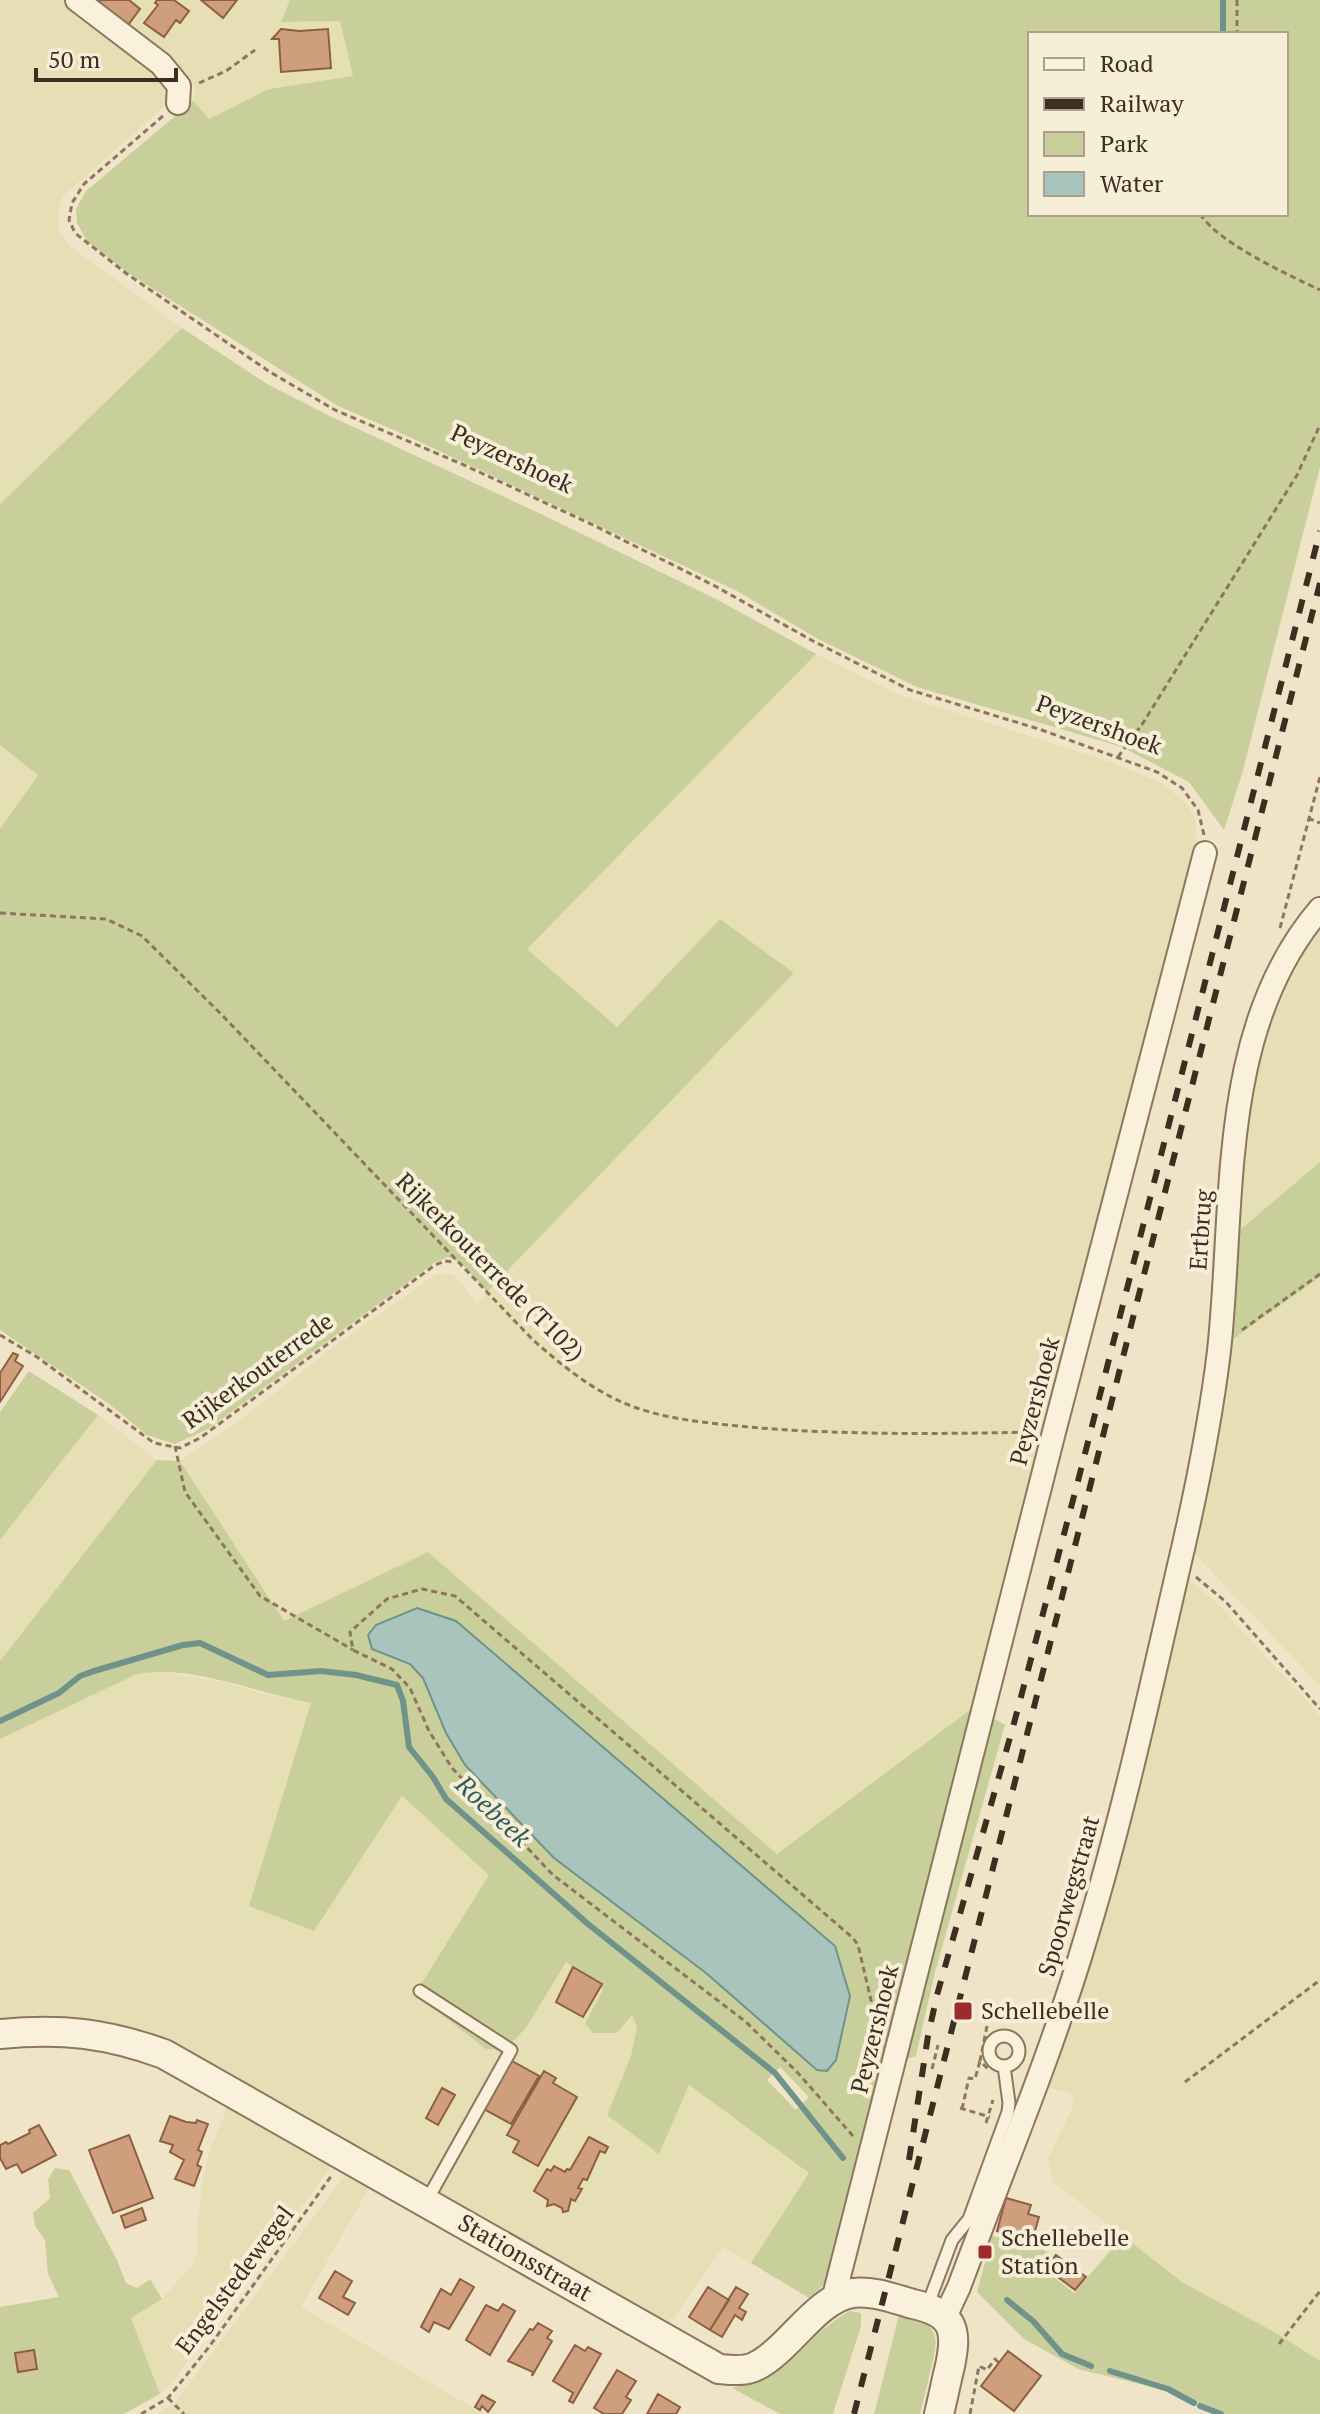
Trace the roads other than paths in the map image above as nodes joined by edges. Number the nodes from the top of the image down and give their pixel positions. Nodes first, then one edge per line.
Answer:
1 (77, 0) edge
2 (179, 95) road end
3 (1205, 853) road end
4 (1320, 909) edge
5 (1178, 1570) joint
6 (420, 1991) dead end
7 (0, 2034) edge
8 (1018, 2056) junction
9 (1041, 2065) junction
10 (1000, 2071) junction
11 (426, 2202) junction
12 (833, 2300) junction
13 (936, 2312) junction
14 (939, 2414) edge

1 - 2 street
3 - 12 street, Peyzershoek
4 - 5 street, Ertbrug
5 - 9 street, Spoorwegstraat
6 - 11 lane
7 - 11 street, Stationsstraat
8 - 9 lane
8 - 10 lane
8 - 10 lane
9 - 13 street, Spoorwegstraat
10 - 13 lane
11 - 12 street, Stationsstraat
12 - 13 street
13 - 14 street

